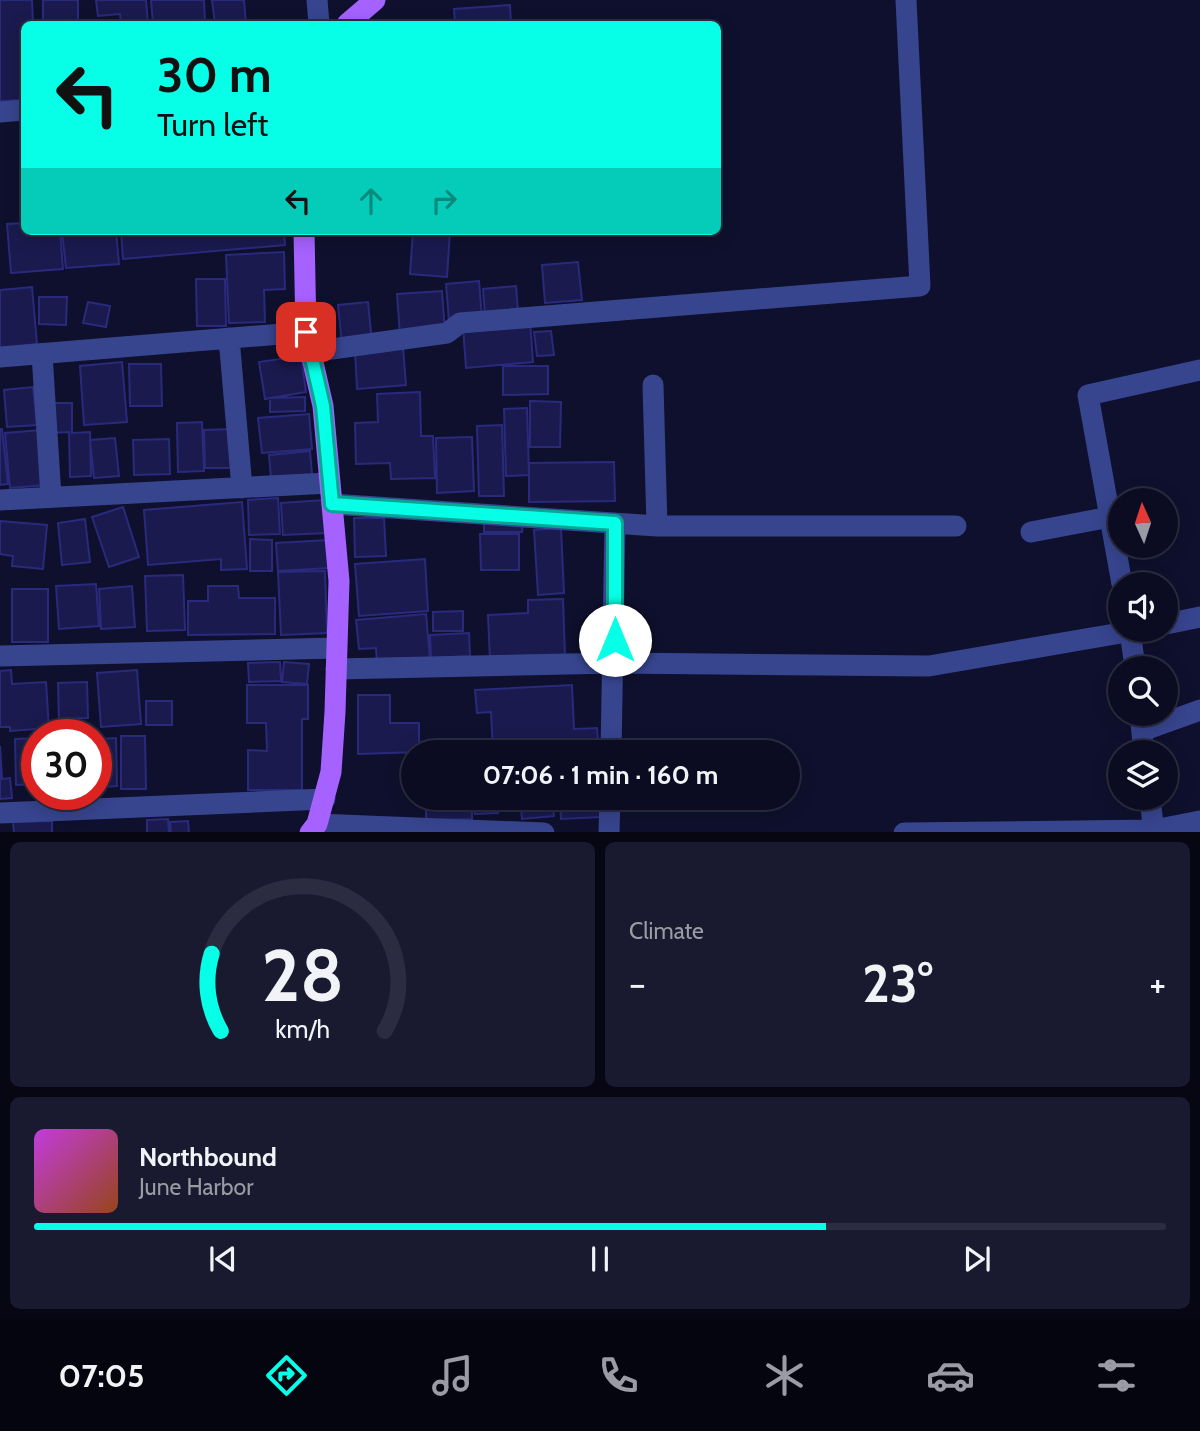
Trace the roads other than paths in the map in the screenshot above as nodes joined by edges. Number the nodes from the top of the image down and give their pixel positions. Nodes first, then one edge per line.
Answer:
1 (317, 0) edge
2 (375, 0) edge
3 (906, 0) edge
4 (319, 21) edge
5 (350, 21) edge
6 (21, 110) edge
7 (0, 113) edge
8 (304, 235) edge
9 (229, 338) junction
10 (308, 342) junction
11 (42, 354) junction
12 (0, 357) edge
13 (1200, 370) edge
14 (653, 385) dead end
15 (242, 488) junction
16 (331, 494) junction
17 (51, 497) junction
18 (0, 500) edge
19 (1108, 506) edge
20 (1108, 517) edge
21 (615, 523) junction
22 (657, 526) junction
23 (956, 526) dead end
24 (1031, 532) dead end
25 (1200, 617) edge
26 (1178, 622) edge
27 (1108, 634) edge
28 (0, 656) edge
29 (336, 658) junction
30 (615, 663) junction
31 (1200, 710) edge
32 (1178, 714) edge
33 (612, 740) edge
34 (325, 799) junction
35 (610, 810) edge
36 (1151, 810) edge
37 (0, 813) edge
38 (1200, 821) edge
39 (313, 828) edge
40 (1154, 831) edge
41 (544, 832) edge
42 (609, 832) edge
43 (904, 832) edge

1 - 4 street
2 - 5 main road
3 - 10 street
6 - 7 street
8 - 10 main road
9 - 10 street
9 - 11 street
9 - 15 street
10 - 16 main road
11 - 12 street
11 - 17 street
13 - 19 street
14 - 22 street
15 - 16 street
15 - 17 street
16 - 21 street
16 - 29 main road
17 - 18 street
20 - 24 street
21 - 22 street
21 - 30 street
22 - 23 street
25 - 26 street
27 - 30 street
28 - 29 street
29 - 30 street
29 - 34 main road
30 - 33 street
31 - 32 street
34 - 37 street
34 - 39 main road
35 - 42 street
36 - 40 street
38 - 40 street
39 - 41 street
40 - 43 street

